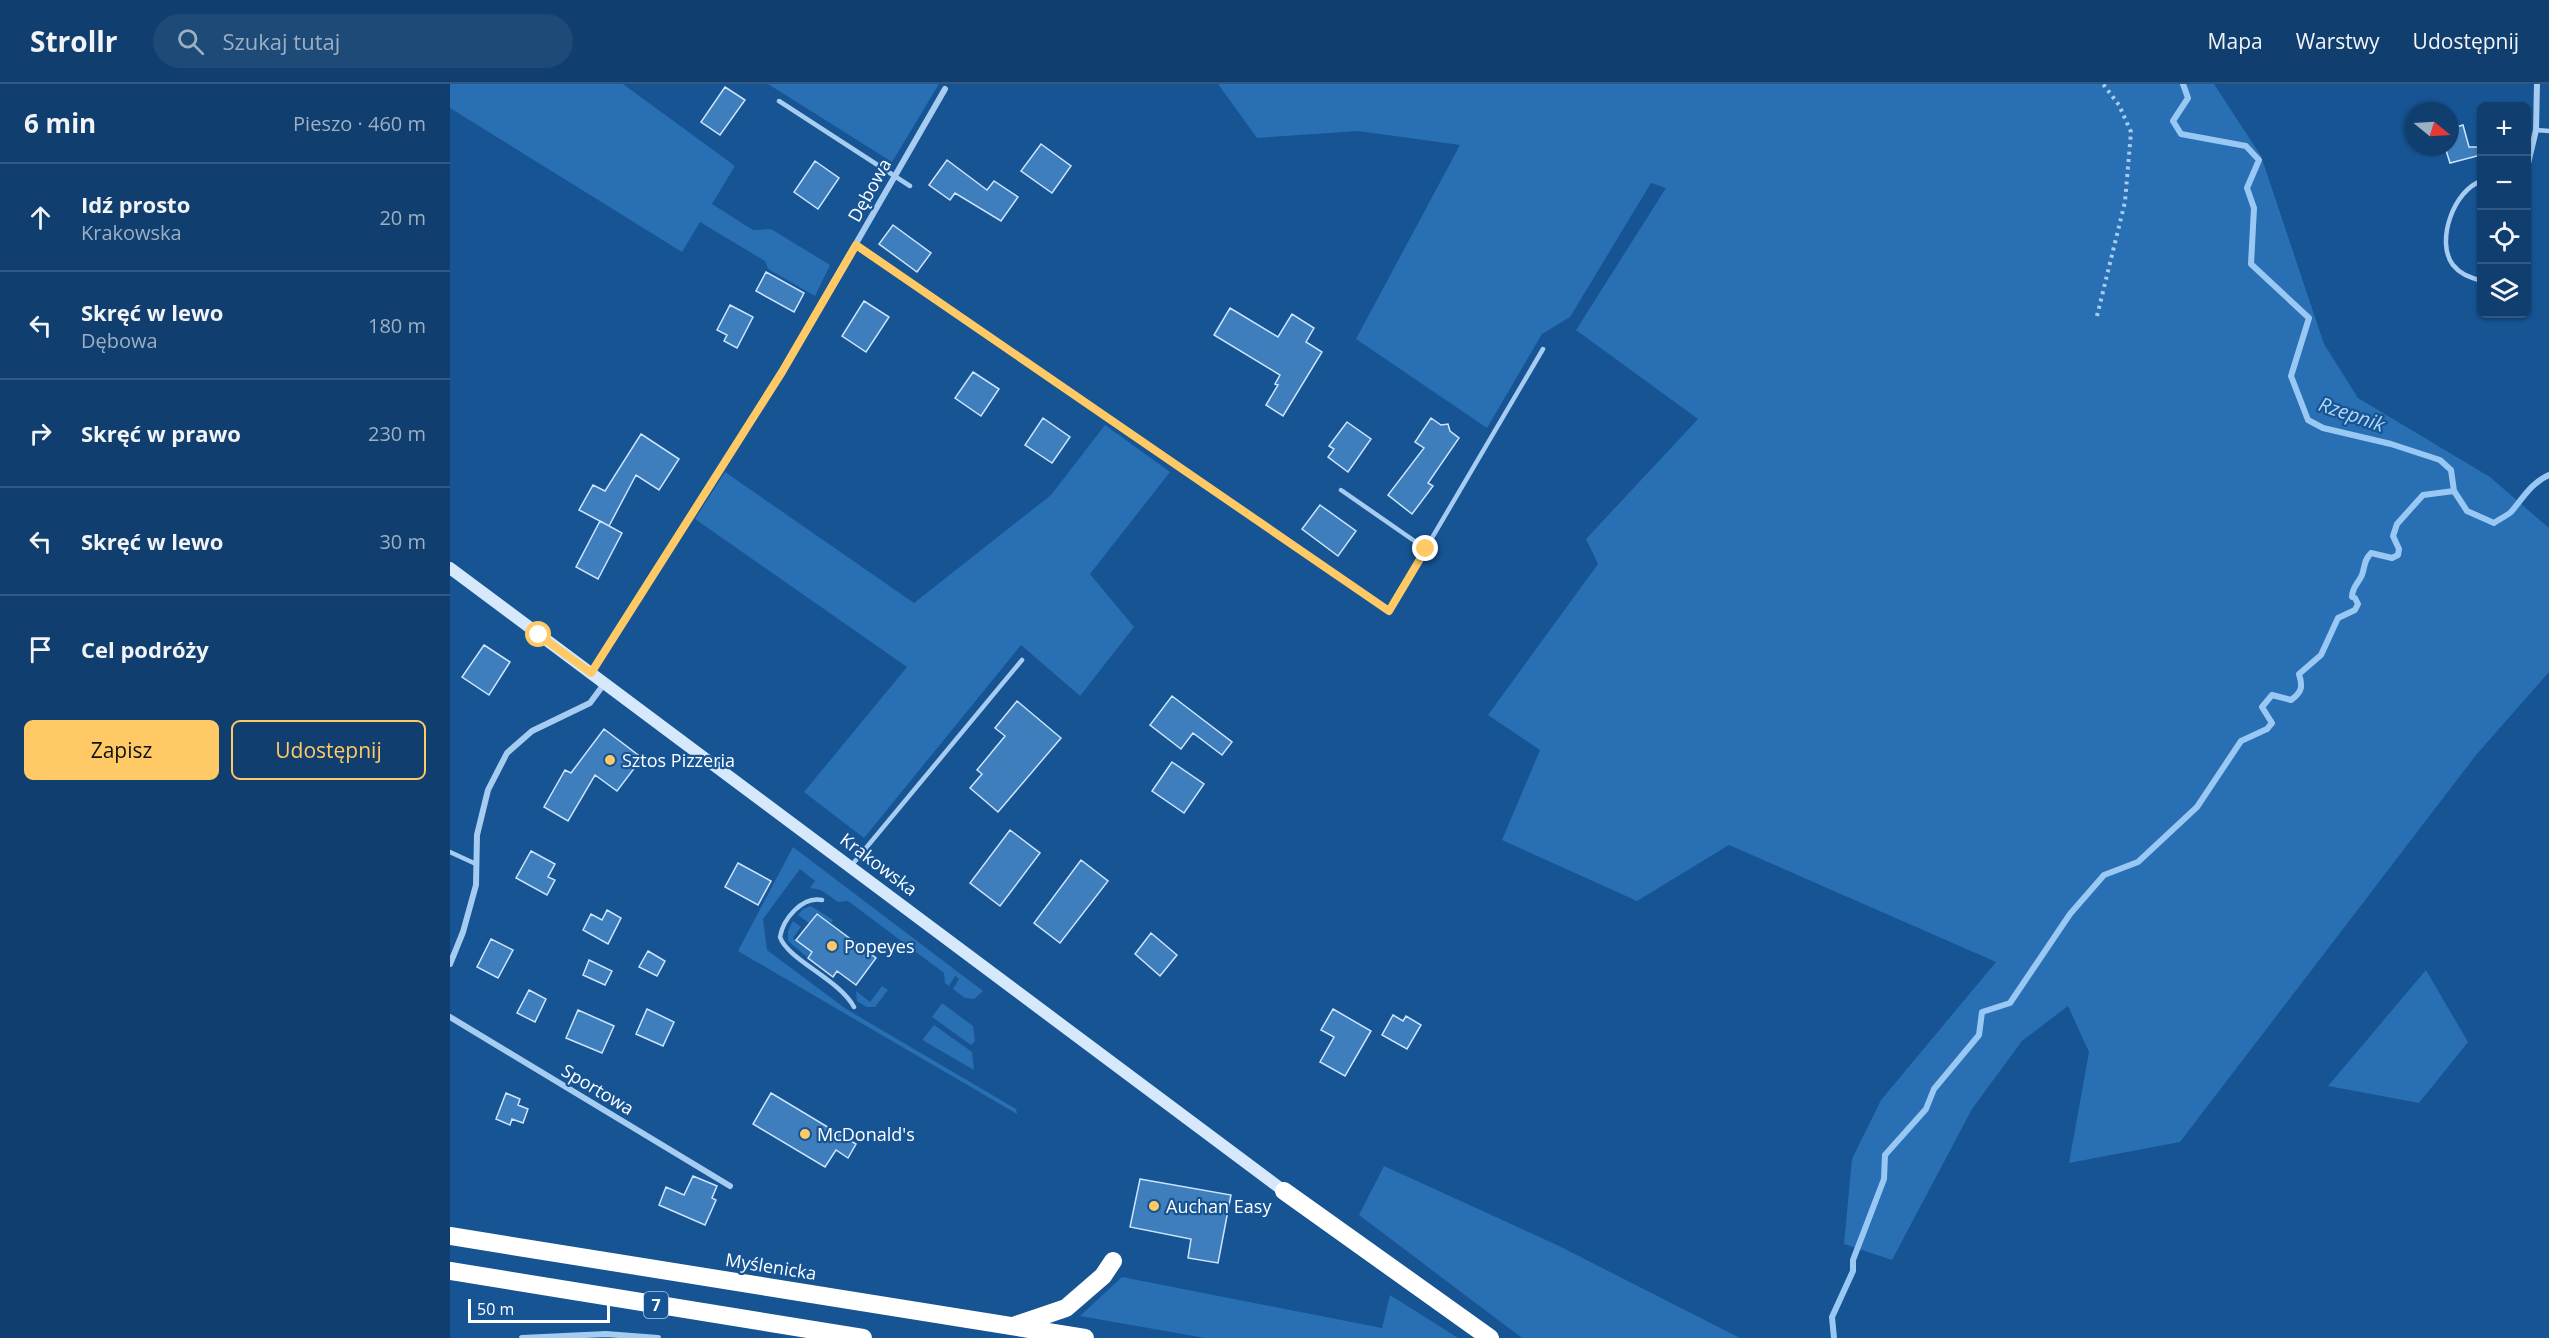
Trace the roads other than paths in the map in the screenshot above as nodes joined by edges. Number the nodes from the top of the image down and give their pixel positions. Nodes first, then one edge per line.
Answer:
1 (2537, 84) edge
2 (945, 89) dead end
3 (778, 101) dead end
4 (2536, 130) junction
5 (2549, 131) edge
6 (2530, 156) edge
7 (895, 175) junction
8 (2477, 182) edge
9 (910, 186) dead end
10 (856, 245) junction
11 (2477, 280) edge
12 (1543, 349) dead end
13 (1341, 490) dead end
14 (1426, 549) junction
15 (450, 568) edge
16 (1022, 660) dead end
17 (591, 673) junction
18 (605, 683) junction
19 (450, 852) edge
20 (476, 864) junction
21 (851, 866) junction
22 (822, 900) dead end
23 (450, 964) edge
24 (854, 1007) dead end
25 (450, 1017) edge
26 (730, 1186) dead end
27 (1284, 1191) joint
28 (450, 1236) edge
29 (1113, 1260) dead end
30 (450, 1271) edge
31 (1012, 1326) junction
32 (522, 1338) edge
33 (658, 1338) edge
34 (863, 1338) edge
35 (1085, 1338) edge
36 (1490, 1338) edge

1 - 4 street
2 - 7 street, Dębowa
3 - 7 lane
4 - 5 lane
4 - 6 street
7 - 9 lane
7 - 10 street, Dębowa
8 - 11 lane
10 - 14 lane
10 - 17 street, Dębowa
12 - 14 lane
13 - 14 lane
15 - 17 street, Krakowska
16 - 21 lane
17 - 18 street, Krakowska
18 - 20 street
18 - 21 street, Krakowska
19 - 20 lane
20 - 23 street
21 - 27 street, Krakowska
22 - 24 lane
25 - 26 street, Sportowa
27 - 36 highway
28 - 31 highway, Myślenicka / 7
29 - 31 highway
30 - 34 highway, 7
31 - 35 highway, Myślenicka / 7
32 - 33 street

